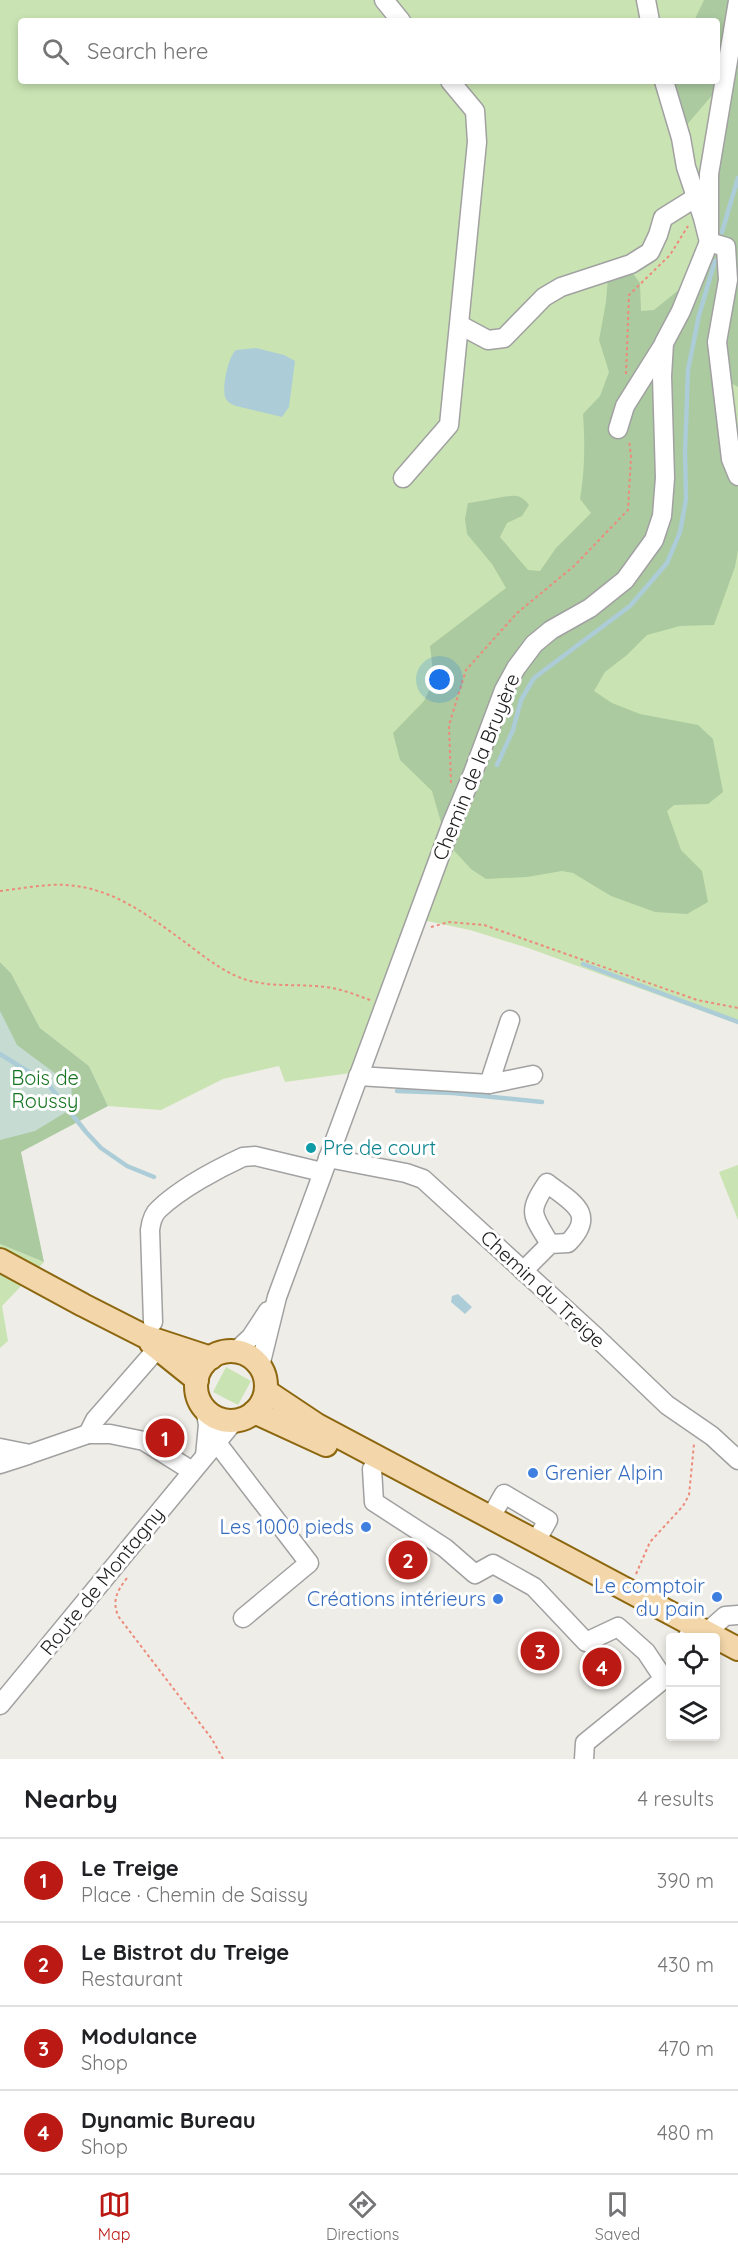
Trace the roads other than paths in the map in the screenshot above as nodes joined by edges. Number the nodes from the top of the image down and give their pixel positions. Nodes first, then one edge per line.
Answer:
1 (384, 0) edge
2 (646, 0) edge
3 (738, 1) edge
4 (399, 18) edge
5 (649, 18) edge
6 (452, 84) edge
7 (665, 84) edge
8 (697, 203) junction
9 (708, 242) junction
10 (460, 325) junction
11 (664, 343) junction
12 (623, 433) road end
13 (738, 476) edge
14 (403, 478) dead end
15 (510, 1020) dead end
16 (533, 1075) dead end
17 (356, 1083) junction
18 (489, 1084) junction
19 (325, 1165) junction
20 (550, 1244) dead end
21 (0, 1260) edge
22 (523, 1271) junction
23 (277, 1297) junction
24 (151, 1336) junction
25 (236, 1351) junction
26 (211, 1358) junction
27 (260, 1366) junction
28 (197, 1380) junction
29 (266, 1391) junction
30 (205, 1408) junction
31 (244, 1416) junction
32 (88, 1434) junction
33 (0, 1448) edge
34 (211, 1450) junction
35 (30, 1454) junction
36 (738, 1460) edge
37 (0, 1464) edge
38 (372, 1469) junction
39 (192, 1471) junction
40 (738, 1615) edge
41 (243, 1618) dead end
42 (686, 1633) edge
43 (689, 1633) edge
44 (705, 1633) edge
45 (720, 1644) edge
46 (738, 1649) edge
47 (720, 1652) edge
48 (738, 1663) edge
49 (666, 1674) edge
50 (666, 1678) edge
51 (0, 1706) edge
52 (584, 1759) edge

1 - 4 street
2 - 5 street
3 - 9 street, Chemin de la Bruyère
6 - 10 street
7 - 8 street
8 - 9 street
8 - 10 street
9 - 11 street, Chemin de la Bruyère
9 - 13 street
10 - 14 street
11 - 12 street
11 - 17 street, Chemin de la Bruyère
15 - 18 street
16 - 18 street
17 - 18 street
17 - 19 street, Chemin de la Bruyère
19 - 22 street, Chemin du Treige
19 - 23 street, Chemin de la Bruyère
19 - 24 street
20 - 22 street
21 - 24 main road
22 - 36 street, Chemin du Treige
23 - 25 street
23 - 27 street
24 - 26 main road
24 - 28 main road
24 - 32 street
25 - 26 main road
25 - 27 main road
26 - 28 main road
27 - 29 main road
28 - 30 main road
29 - 31 main road
29 - 43 main road
30 - 31 main road
30 - 34 street
31 - 34 street, Route de Montagny
31 - 38 main road
32 - 35 street
32 - 39 street
33 - 35 street
34 - 39 street, Route de Montagny
34 - 41 street
35 - 37 street
38 - 42 main road
38 - 49 street
39 - 51 street, Route de Montagny
40 - 44 street
45 - 46 main road
47 - 48 main road
50 - 52 street

